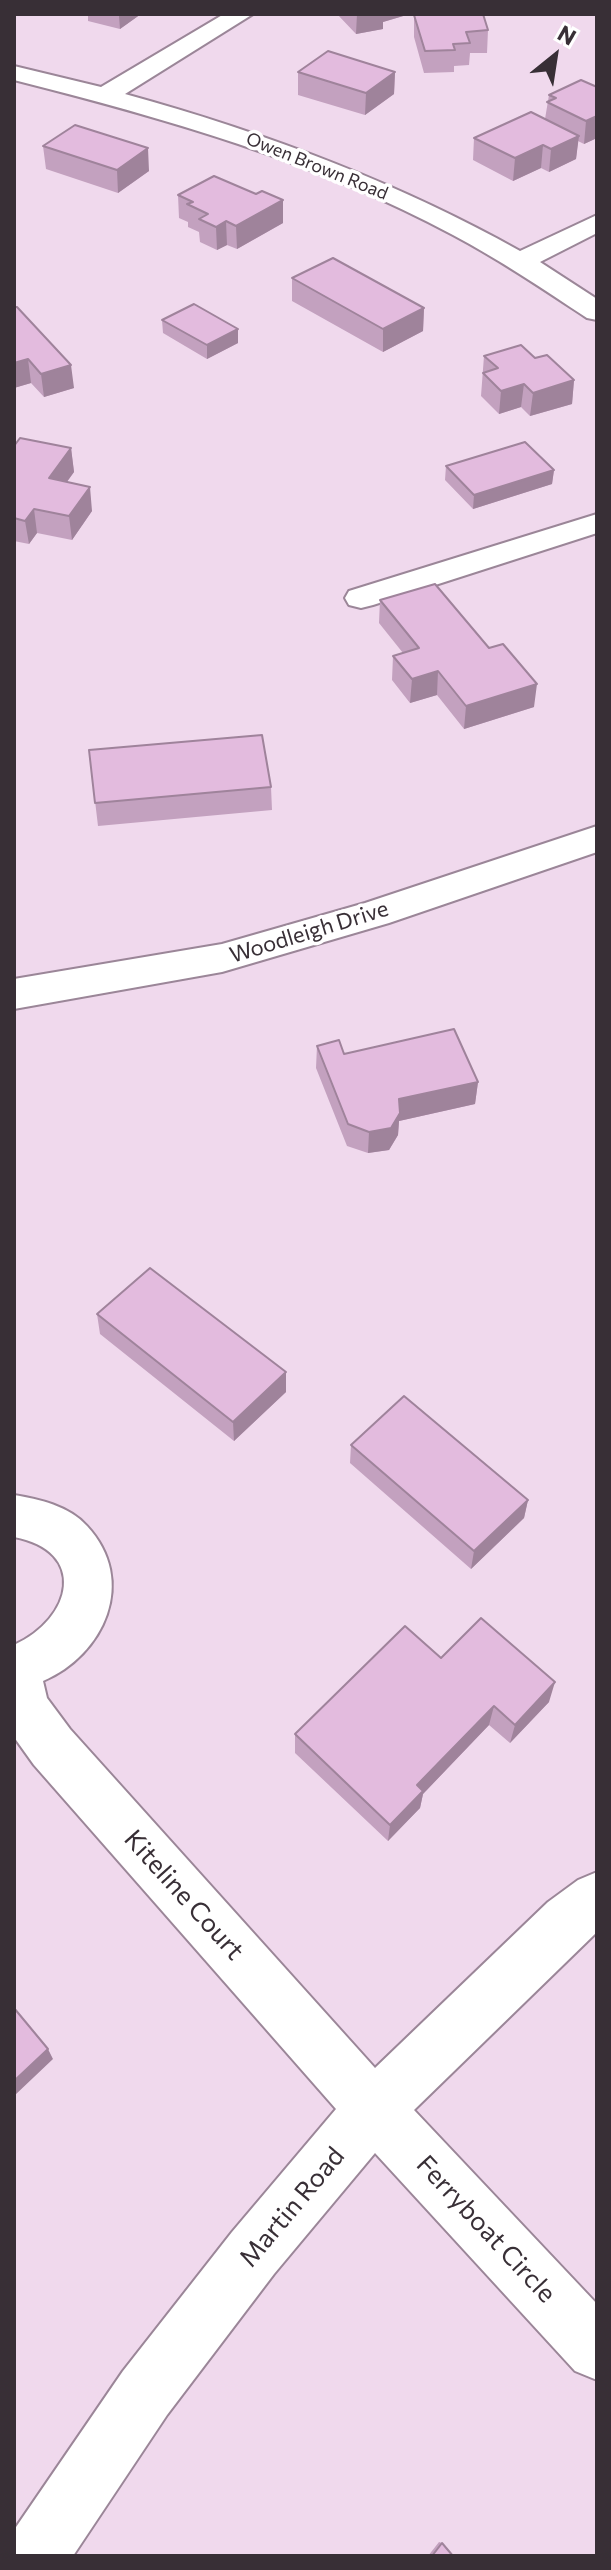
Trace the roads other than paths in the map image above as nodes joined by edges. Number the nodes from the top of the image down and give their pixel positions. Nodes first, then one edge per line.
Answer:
1 (241, 14) edge
2 (14, 73) edge
3 (106, 95) junction
4 (597, 223) edge
5 (519, 262) junction
6 (597, 312) edge
7 (597, 523) edge
8 (361, 598) dead end
9 (597, 839) edge
10 (14, 994) edge
11 (14, 1516) edge
12 (14, 1669) edge
13 (597, 1899) edge
14 (374, 2109) junction
15 (597, 2349) edge
16 (35, 2556) edge

1 - 3 street
2 - 3 street, Owen Brown Road
3 - 5 street, Owen Brown Road
4 - 5 street
5 - 6 street, Owen Brown Road
7 - 8 street
9 - 10 street, Woodleigh Drive
11 - 12 street, Kiteline Court
12 - 14 street, Kiteline Court
13 - 14 street, Martin Road
14 - 15 street, Ferryboat Circle
14 - 16 street, Martin Road

